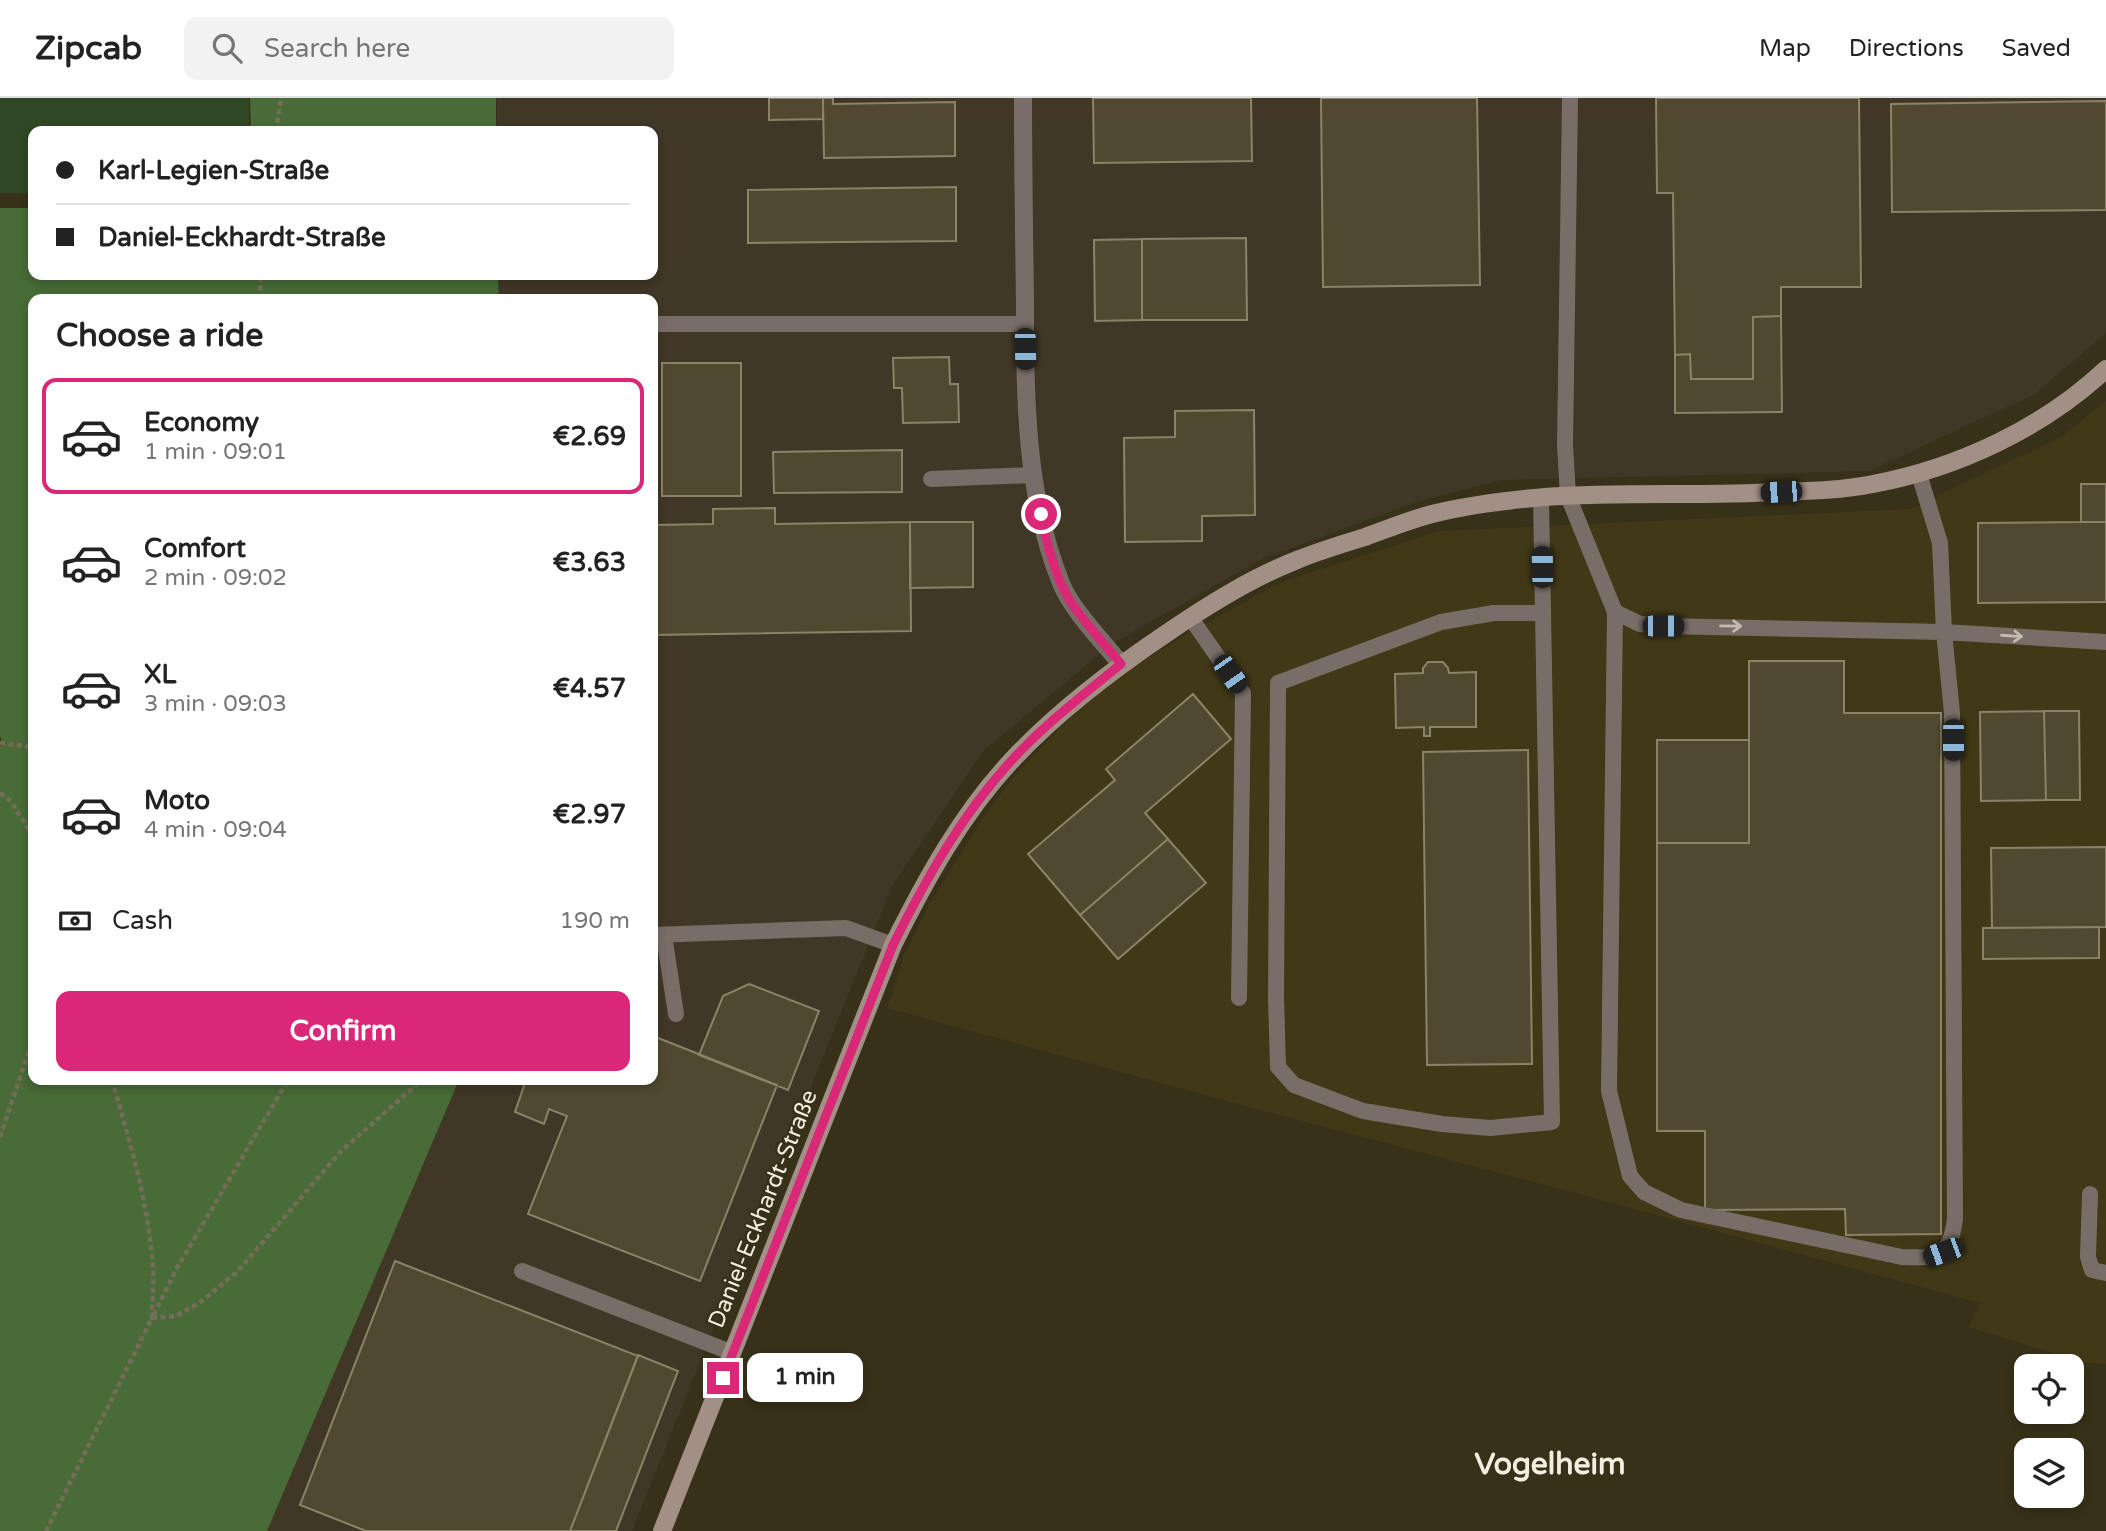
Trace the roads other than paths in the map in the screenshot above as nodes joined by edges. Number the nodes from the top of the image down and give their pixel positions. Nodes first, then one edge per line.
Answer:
1 (1023, 98) edge
2 (1570, 98) edge
3 (658, 324) edge
4 (1025, 324) junction
5 (2106, 369) edge
6 (1919, 474) junction
7 (1033, 475) junction
8 (931, 479) dead end
9 (1568, 496) junction
10 (1541, 498) junction
11 (1615, 612) junction
12 (1543, 613) junction
13 (1190, 617) junction
14 (1944, 632) junction
15 (2106, 642) edge
16 (1121, 664) junction
17 (659, 935) edge
18 (893, 945) junction
19 (1239, 998) dead end
20 (676, 1014) dead end
21 (2090, 1195) dead end
22 (522, 1271) dead end
23 (2106, 1273) edge
24 (733, 1353) junction
25 (662, 1531) edge

1 - 4 street
2 - 9 lane
3 - 4 lane
4 - 7 street
5 - 6 street, Daniel-Eckhardt-Straße
6 - 9 street, Daniel-Eckhardt-Straße
6 - 14 lane
7 - 8 lane
7 - 16 street
9 - 10 street, Daniel-Eckhardt-Straße
9 - 11 lane
10 - 12 lane
10 - 13 street, Daniel-Eckhardt-Straße
11 -> 14 lane
11 - 14 lane
12 - 12 lane
13 - 16 street, Daniel-Eckhardt-Straße
13 - 19 lane
14 -> 15 lane
16 - 18 street, Daniel-Eckhardt-Straße
17 - 18 lane
17 - 20 lane
18 - 24 street, Daniel-Eckhardt-Straße
21 - 23 lane
22 - 24 lane
24 - 25 street, Daniel-Eckhardt-Straße

